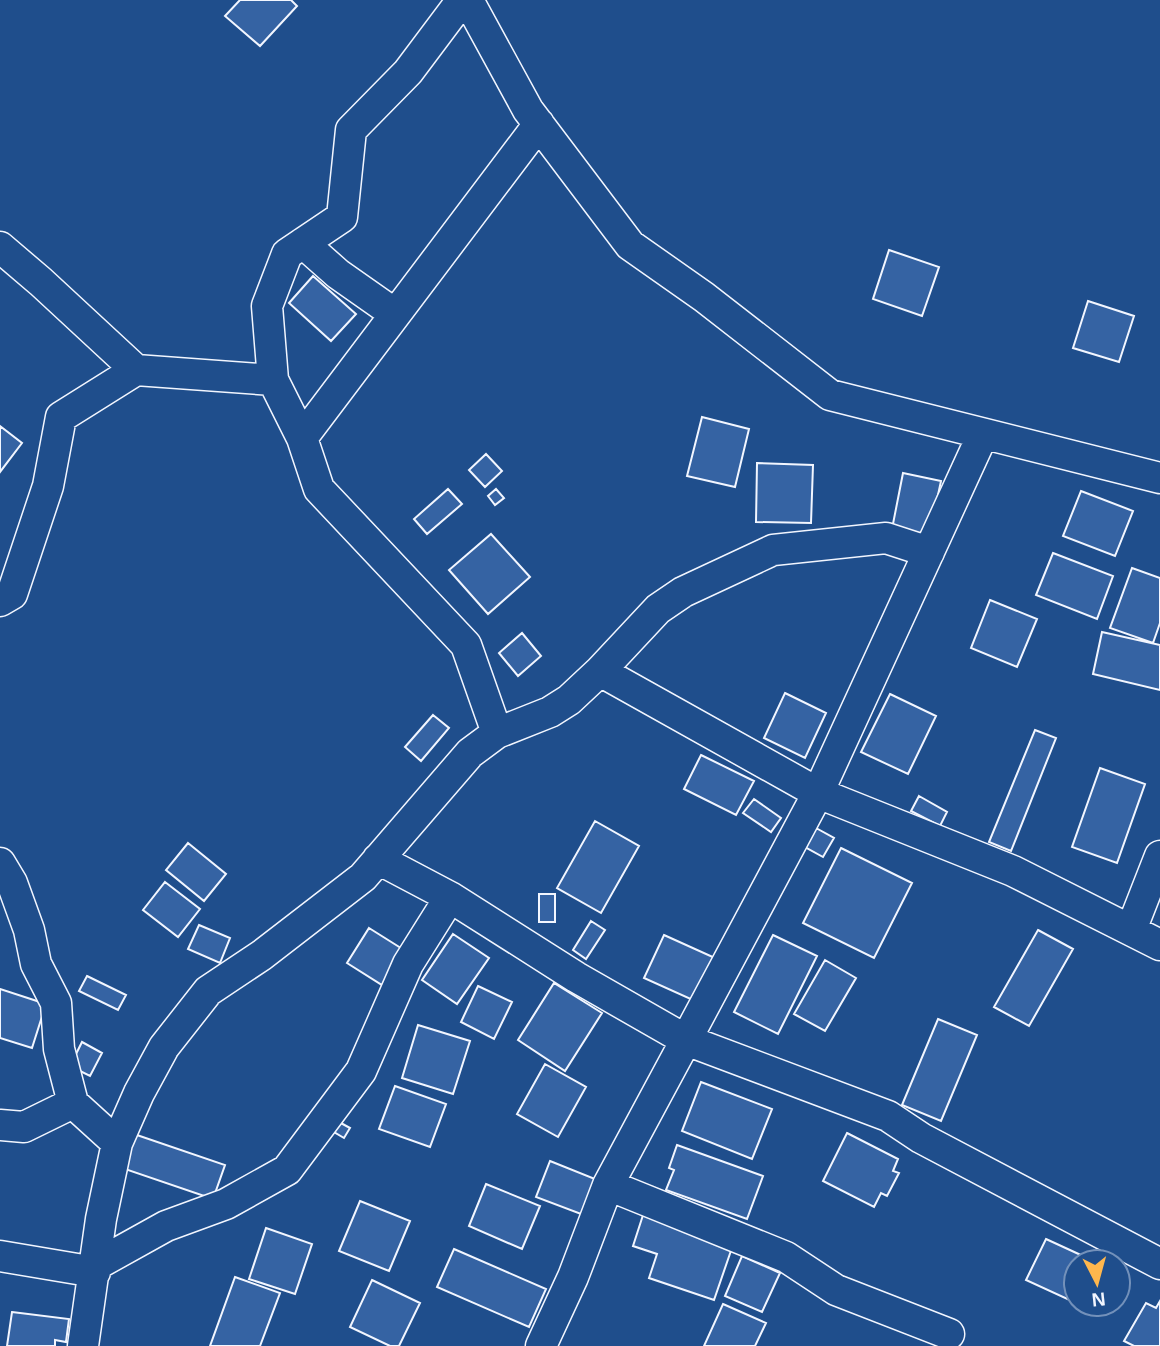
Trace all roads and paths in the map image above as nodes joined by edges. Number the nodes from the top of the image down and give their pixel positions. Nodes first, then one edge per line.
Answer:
1 (463, 0) edge
2 (468, 0) edge
3 (539, 124) junction
4 (303, 243) junction
5 (0, 247) edge
6 (395, 314) junction
7 (136, 370) junction
8 (273, 380) junction
9 (983, 434) junction
10 (302, 438) junction
11 (1160, 478) edge
12 (929, 552) junction
13 (0, 601) edge
14 (600, 671) junction
15 (497, 733) junction
16 (818, 793) junction
17 (1160, 856) edge
18 (378, 859) junction
19 (0, 864) edge
20 (450, 897) junction
21 (1131, 930) junction
22 (1160, 945) edge
23 (686, 1040) junction
24 (73, 1103) junction
25 (0, 1125) edge
26 (117, 1143) junction
27 (608, 1185) junction
28 (0, 1256) edge
29 (1160, 1264) edge
30 (95, 1269) junction
31 (949, 1334) dead end
32 (83, 1346) edge
33 (541, 1346) edge

1 - 4 street
2 - 3 street
3 - 6 street
3 - 9 street
4 - 6 street
4 - 8 street
5 - 7 street
6 - 10 street
7 - 8 street
7 - 13 street
8 - 10 street
9 - 11 street
9 - 12 street
10 - 15 street
12 - 14 street
12 - 16 street
14 - 15 street
14 - 16 street
15 - 18 street
16 - 21 street
16 - 23 street
17 - 21 street
18 - 20 street
18 - 26 street
19 - 24 street
20 - 23 street
20 - 30 street
21 - 22 street
23 - 27 street
23 - 29 street
24 - 25 street
24 - 26 street
26 - 30 street
27 - 31 street
27 - 33 street
28 - 30 street
30 - 32 street

